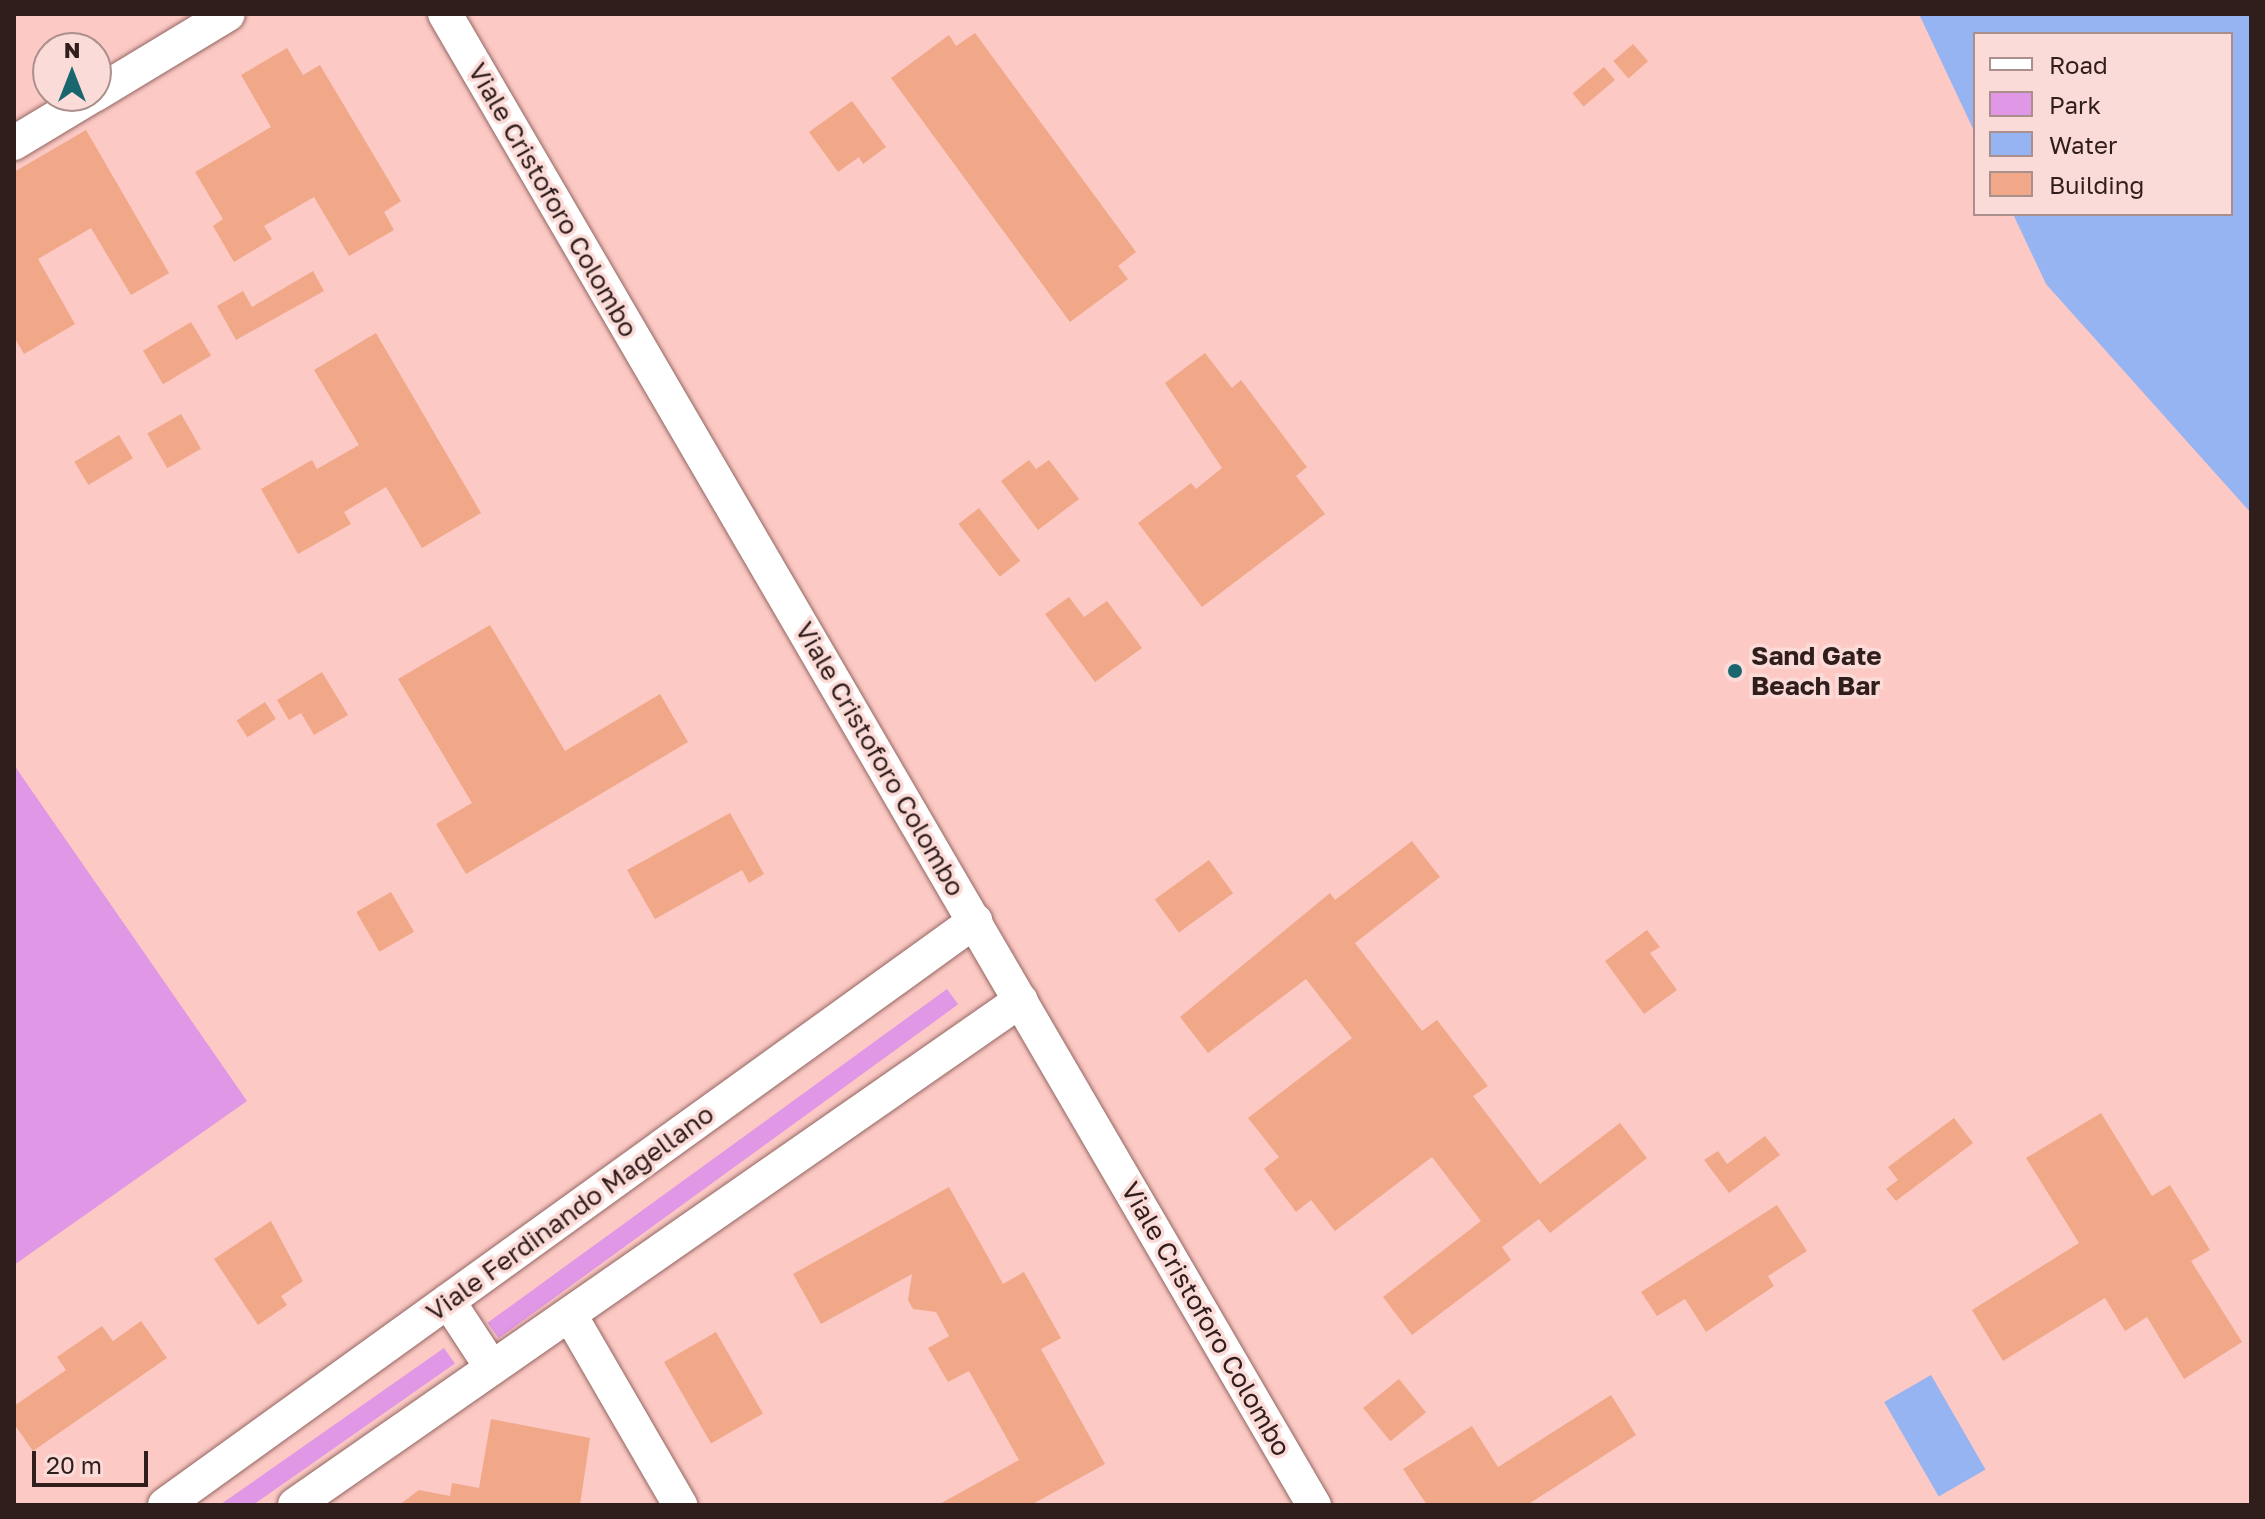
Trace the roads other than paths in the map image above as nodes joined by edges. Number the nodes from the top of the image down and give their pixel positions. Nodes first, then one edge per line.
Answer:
1 (228, 14) edge
2 (445, 14) edge
3 (112, 84) edge
4 (66, 112) edge
5 (14, 143) edge
6 (975, 921) junction
7 (1021, 1000) junction
8 (448, 1301) junction
9 (570, 1315) junction
10 (492, 1368) junction
11 (165, 1505) edge
12 (295, 1505) edge
13 (680, 1505) edge
14 (1314, 1505) edge

1 - 3 street
2 - 6 street, Viale Cristoforo Colombo
4 - 5 street
6 - 7 street, Viale Cristoforo Colombo
6 - 8 street, Viale Ferdinando Magellano
7 - 9 street
7 - 14 street, Viale Cristoforo Colombo
8 - 10 street
8 - 11 street, Viale Ferdinando Magellano
9 - 10 street
9 - 13 street
10 - 12 street

